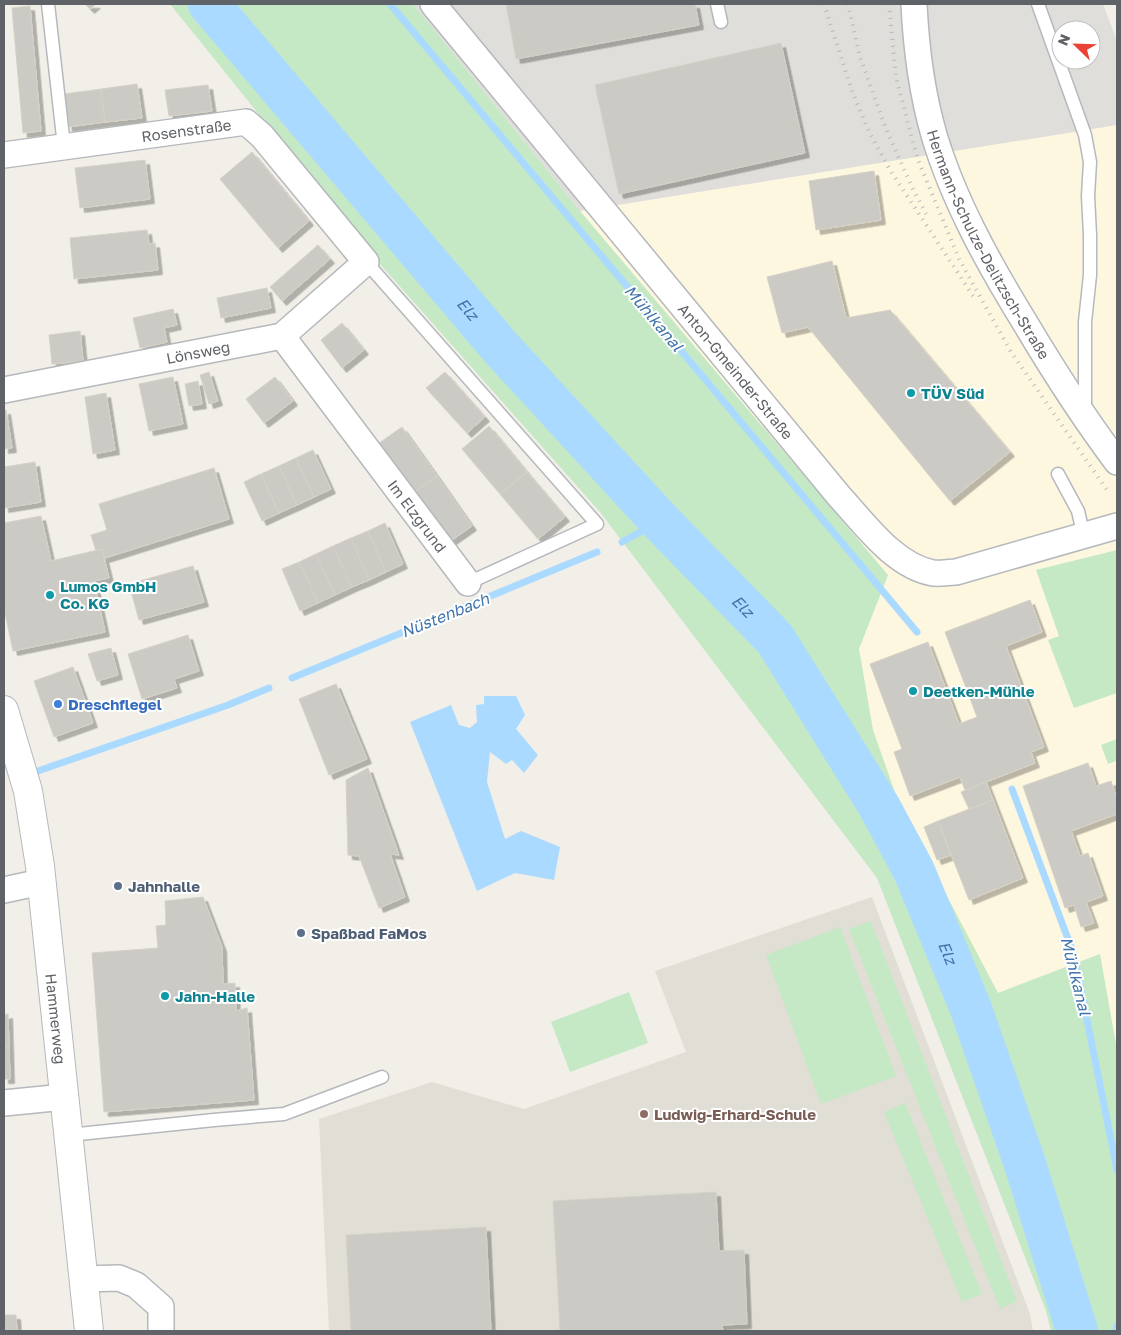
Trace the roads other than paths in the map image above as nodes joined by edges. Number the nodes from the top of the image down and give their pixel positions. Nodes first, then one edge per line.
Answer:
1 (48, 4) edge
2 (433, 4) edge
3 (717, 4) edge
4 (914, 4) edge
5 (1038, 4) edge
6 (721, 22) dead end
7 (64, 146) junction
8 (4, 154) edge
9 (366, 262) junction
10 (282, 336) junction
11 (4, 390) edge
12 (1085, 418) junction
13 (1117, 462) edge
14 (1058, 474) dead end
15 (1117, 526) edge
16 (1084, 537) junction
17 (468, 583) joint
18 (4, 710) edge
19 (41, 882) junction
20 (4, 890) edge
21 (382, 1077) dead end
22 (64, 1097) junction
23 (4, 1103) edge
24 (70, 1135) junction
25 (83, 1279) junction
26 (89, 1331) edge
27 (161, 1331) edge

1 - 7 lane
2 - 16 street, Anton-Gmeinder-Straße
3 - 6 lane
4 - 12 street, Hermann-Schulze-Delitzsch-Straße
5 - 12 lane
7 - 8 street, Rosenstraße
7 - 9 street, Rosenstraße
9 - 10 street
9 - 17 lane, Im Elzgrund
10 - 11 street, Lönsweg
10 - 17 street, Im Elzgrund
12 - 13 street, Hermann-Schulze-Delitzsch-Straße
14 - 16 lane
15 - 16 street, Anton-Gmeinder-Straße
18 - 19 street, Hammerweg
19 - 20 street
19 - 22 street, Hammerweg
21 - 24 lane
22 - 23 street
22 - 24 street, Hammerweg
24 - 25 street, Hammerweg
25 - 26 street, Hammerweg
25 - 27 street

